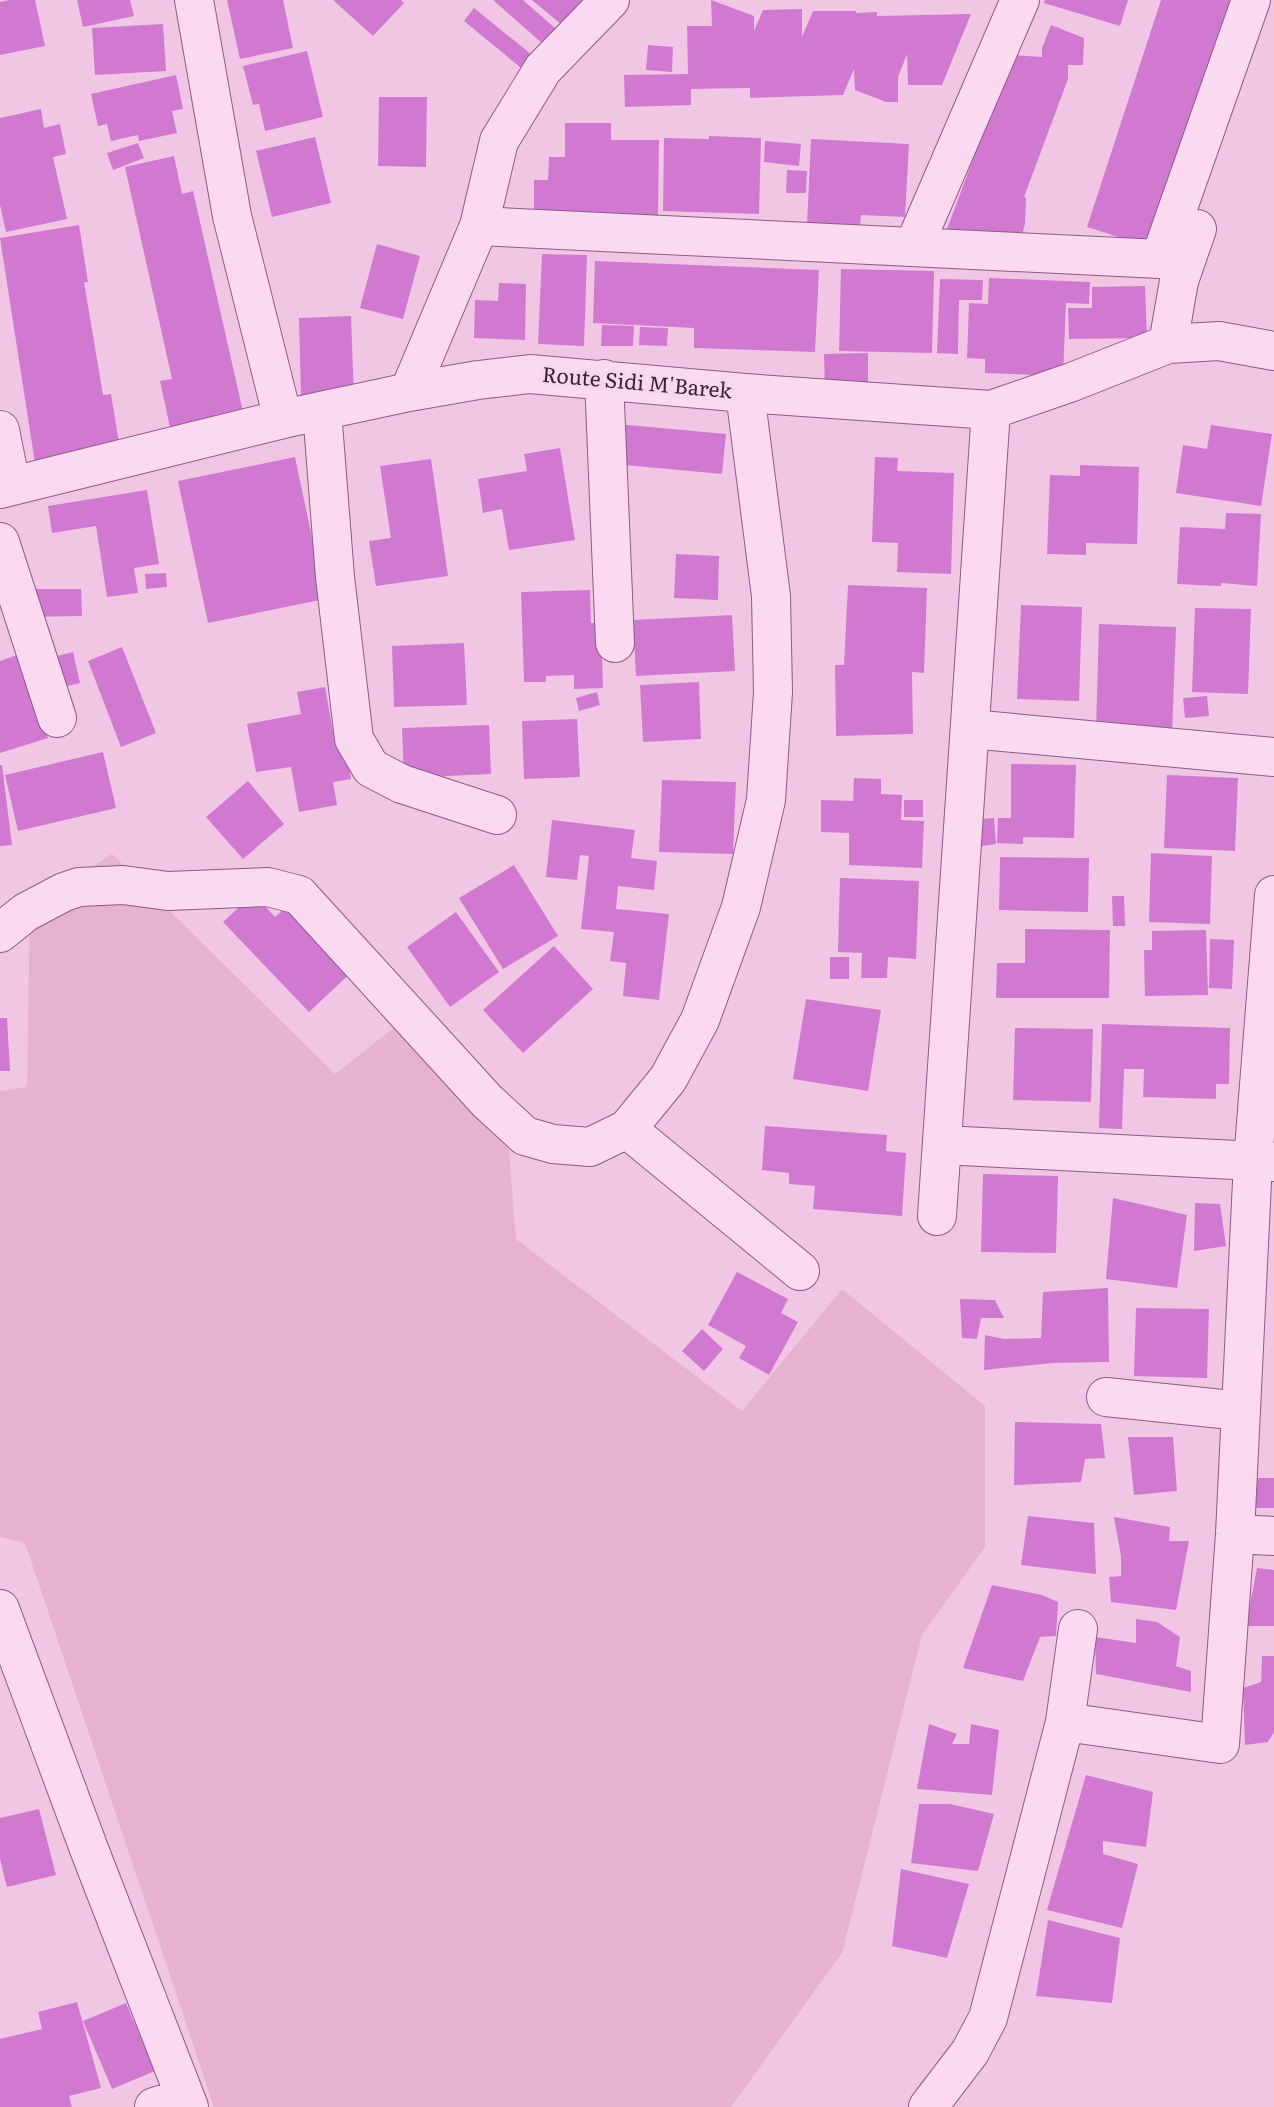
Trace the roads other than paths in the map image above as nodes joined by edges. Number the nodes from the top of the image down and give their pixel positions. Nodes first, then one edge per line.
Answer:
1 (194, 0) edge
2 (610, 0) edge
3 (1020, 0) edge
4 (1251, 0) edge
5 (1274, 9) edge
6 (479, 226) junction
7 (914, 246) junction
8 (1168, 344) junction
9 (1274, 351) edge
10 (604, 379) junction
11 (409, 392) junction
12 (745, 393) junction
13 (991, 410) junction
14 (322, 411) junction
15 (282, 419) junction
16 (0, 430) edge
17 (5, 487) edge
18 (0, 542) edge
19 (615, 643) dead end
20 (57, 718) dead end
21 (970, 729) junction
22 (1274, 757) edge
23 (497, 816) dead end
24 (1274, 895) edge
25 (0, 933) edge
26 (627, 1129) junction
27 (943, 1145) junction
28 (1263, 1161) edge
29 (937, 1216) dead end
30 (800, 1271) dead end
31 (1106, 1397) dead end
32 (1241, 1411) junction
33 (1235, 1534) junction
34 (1274, 1536) edge
35 (0, 1609) edge
36 (1078, 1629) dead end
37 (1065, 1722) junction
38 (176, 2104) edge
39 (928, 2107) edge

1 - 15 street
2 - 6 street
3 - 7 street
4 - 7 street
5 - 8 street
6 - 7 street
6 - 11 street
8 - 9 street, Route Sidi M'Barek
8 - 13 street, Route Sidi M'Barek
10 - 11 street, Route Sidi M'Barek
10 - 12 street, Route Sidi M'Barek
10 - 19 street
11 - 14 street, Route Sidi M'Barek
12 - 13 street, Route Sidi M'Barek
12 - 26 street
13 - 21 street
14 - 15 street, Route Sidi M'Barek
14 - 23 street
15 - 17 street, Route Sidi M'Barek
16 - 17 street
18 - 20 street
21 - 22 street
21 - 27 street
24 - 28 street
25 - 26 street
26 - 30 street
27 - 28 street
27 - 29 street
28 - 32 street
31 - 32 street
32 - 33 street
33 - 34 street
33 - 37 street
35 - 38 street
36 - 37 street
37 - 39 street

